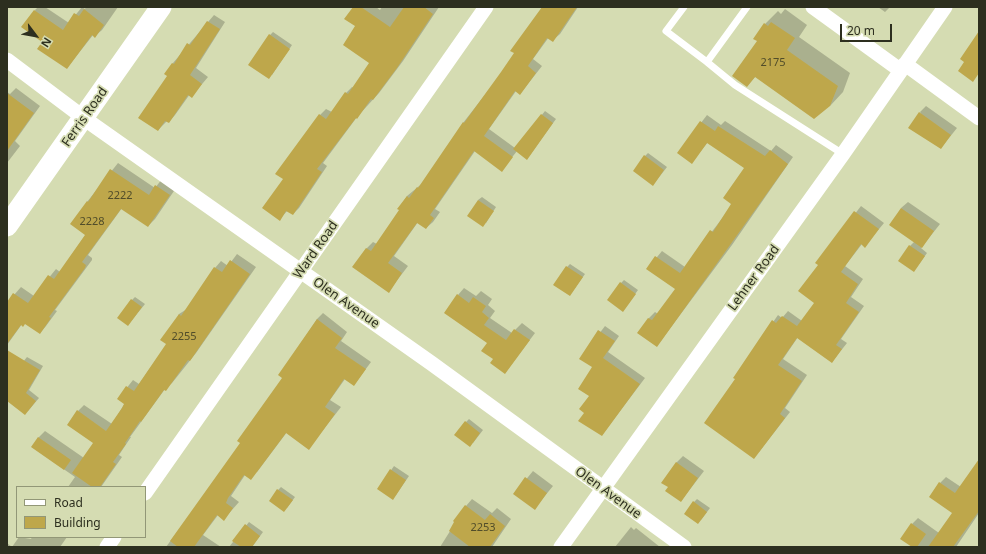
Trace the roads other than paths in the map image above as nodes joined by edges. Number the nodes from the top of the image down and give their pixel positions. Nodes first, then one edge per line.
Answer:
1 (161, 7) edge
2 (486, 7) edge
3 (684, 7) edge
4 (747, 7) edge
5 (813, 7) edge
6 (945, 7) edge
7 (7, 60) edge
8 (707, 62) junction
9 (902, 67) junction
10 (84, 117) junction
11 (979, 118) edge
12 (843, 154) junction
13 (7, 226) edge
14 (301, 271) junction
15 (602, 489) junction
16 (146, 492) edge
17 (113, 538) edge
18 (107, 547) edge
19 (561, 547) edge
20 (684, 547) edge

1 - 10 main road, Ferris Road
2 - 14 street, Ward Road
3 - 8 lane
4 - 8 lane
5 - 9 street
6 - 9 street, Lehner Road
7 - 10 street, Olen Avenue
8 - 12 lane
9 - 11 street
9 - 12 street, Lehner Road
10 - 13 main road, Ferris Road
10 - 14 street, Olen Avenue
12 - 15 street, Lehner Road
14 - 15 street, Olen Avenue
14 - 16 street, Ward Road
15 - 19 street, Lehner Road
15 - 20 street, Olen Avenue
17 - 18 street

